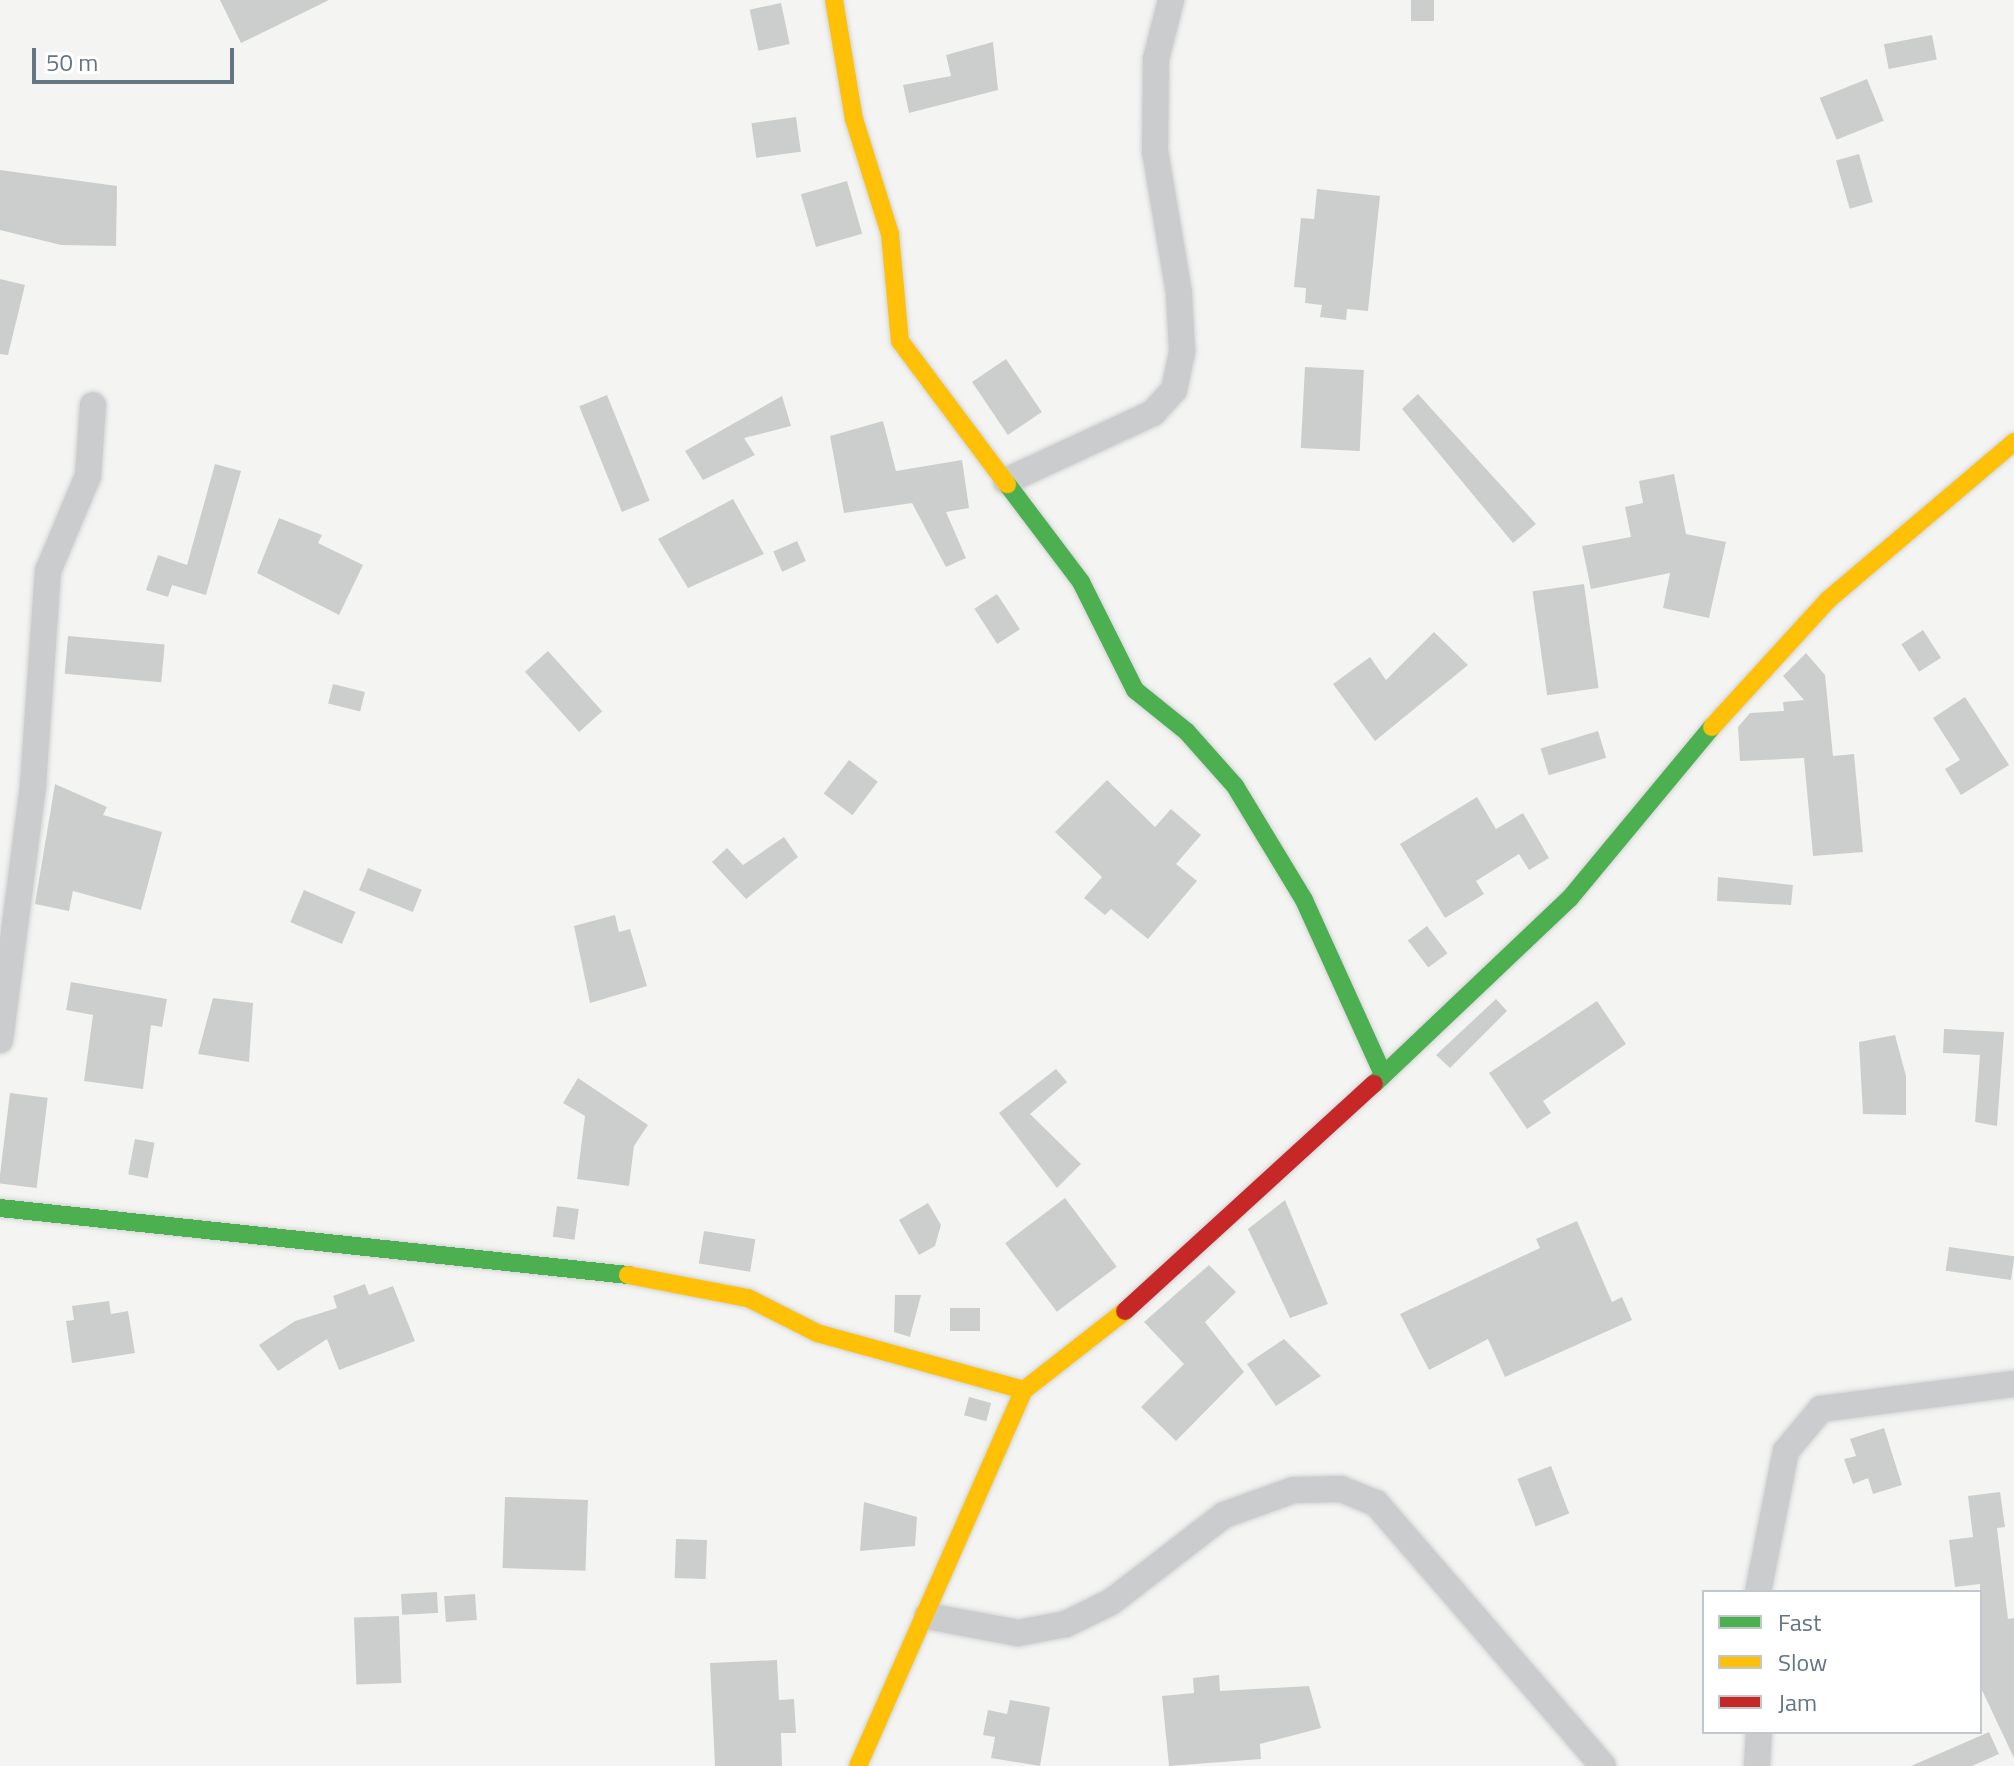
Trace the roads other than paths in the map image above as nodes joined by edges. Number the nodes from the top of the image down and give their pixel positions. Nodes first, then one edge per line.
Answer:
1 (834, 0) edge
2 (1171, 0) edge
3 (93, 405) dead end
4 (2014, 442) edge
5 (1006, 481) junction
6 (0, 1040) edge
7 (1383, 1074) junction
8 (0, 1208) edge
9 (2014, 1384) edge
10 (1024, 1390) junction
11 (1758, 1590) edge
12 (927, 1616) junction
13 (1759, 1734) edge
14 (858, 1766) edge
15 (1603, 1766) edge
16 (1757, 1766) edge

1 - 5 street
2 - 5 street
3 - 6 street
4 - 7 street
5 - 7 street
7 - 10 street
8 - 10 street
9 - 11 street
10 - 12 street
12 - 14 street
12 - 15 street
13 - 16 street

